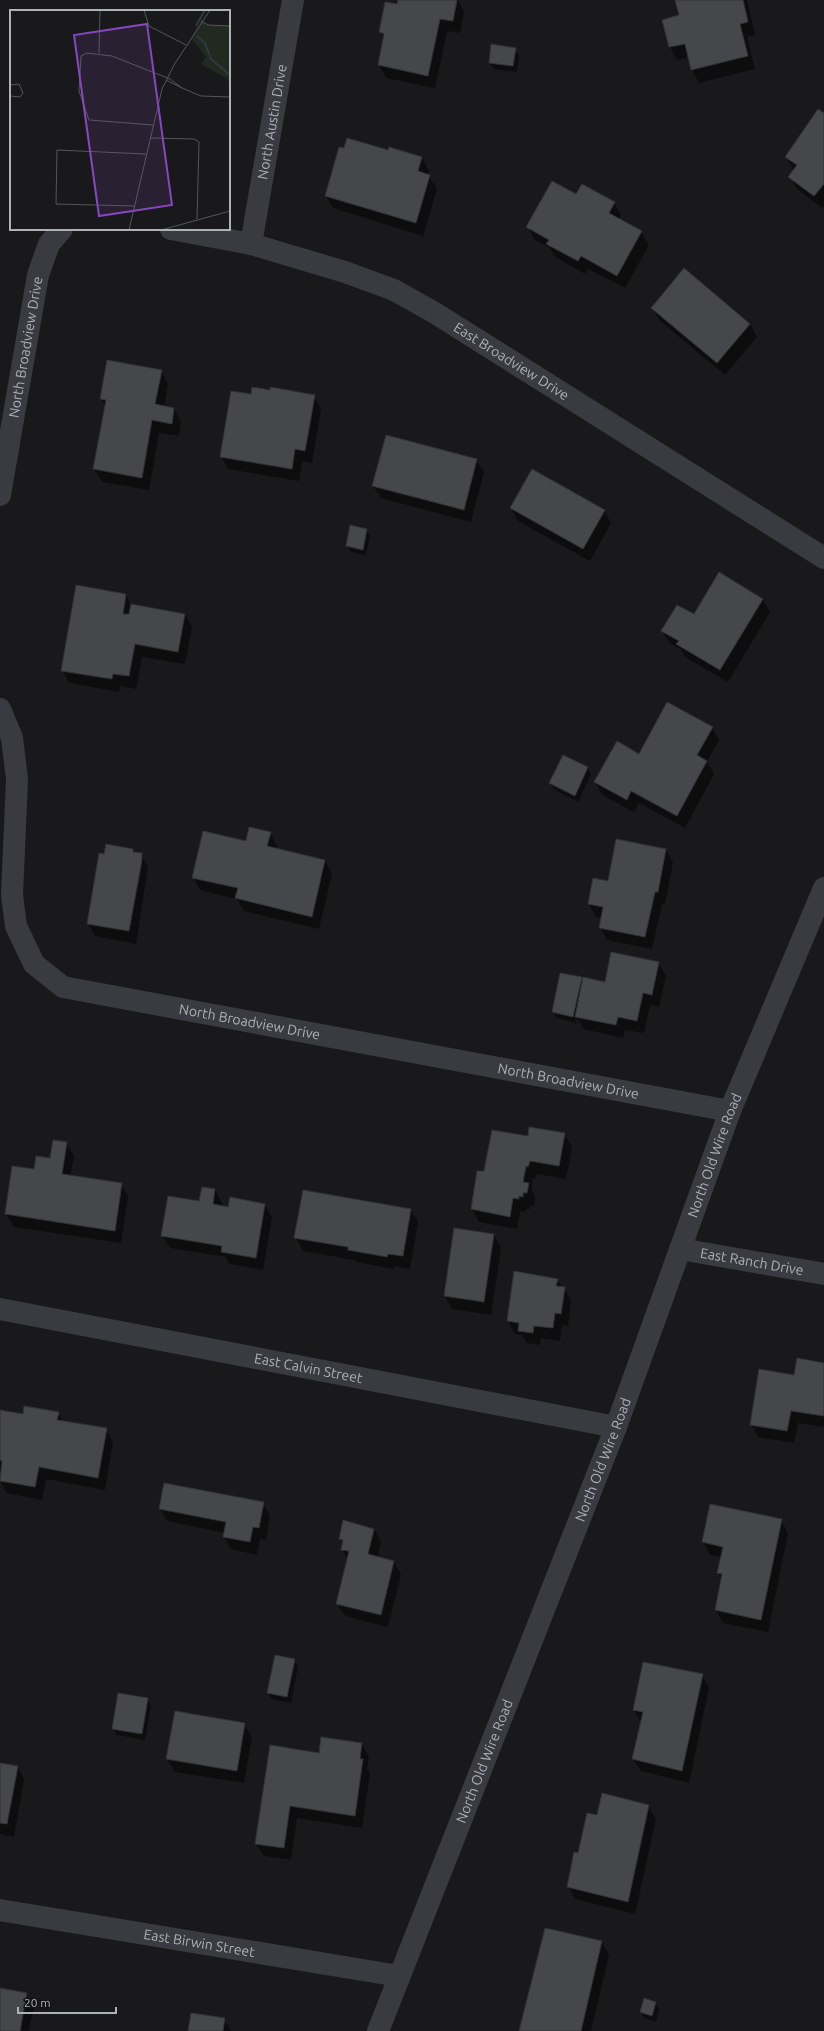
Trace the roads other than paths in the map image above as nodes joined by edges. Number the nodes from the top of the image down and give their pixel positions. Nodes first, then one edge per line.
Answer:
1 (293, 0) edge
2 (61, 230) edge
3 (177, 230) edge
4 (251, 244) junction
5 (0, 495) edge
6 (824, 558) edge
7 (0, 709) edge
8 (824, 888) edge
9 (730, 1112) junction
10 (680, 1249) junction
11 (824, 1274) edge
12 (0, 1309) edge
13 (616, 1427) junction
14 (0, 1910) edge
15 (398, 1976) junction
16 (378, 2031) edge

1 - 4 street, North Austin Drive
2 - 5 street, North Broadview Drive
3 - 4 street, East Broadview Drive
4 - 6 street, East Broadview Drive
7 - 9 street, North Broadview Drive
8 - 9 street, North Old Wire Road
9 - 10 street, North Old Wire Road
10 - 11 street, East Ranch Drive
10 - 13 street, North Old Wire Road
12 - 13 street, East Calvin Street
13 - 15 street, North Old Wire Road
14 - 15 street, East Birwin Street
15 - 16 street, North Old Wire Road

